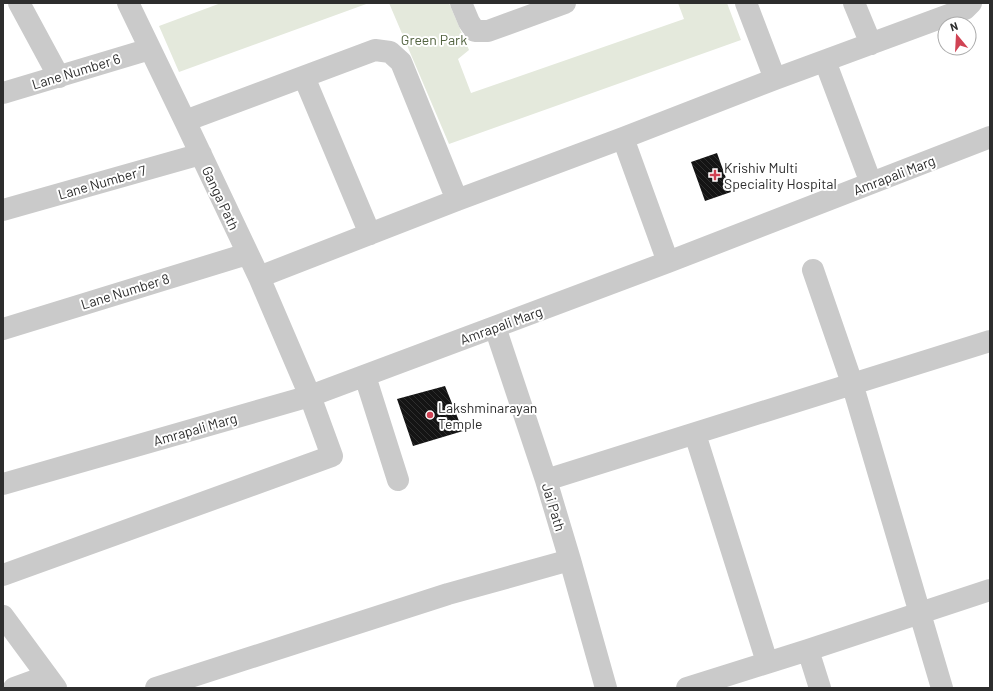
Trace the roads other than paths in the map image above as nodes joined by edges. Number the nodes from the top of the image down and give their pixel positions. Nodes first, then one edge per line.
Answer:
1 (19, 3) edge
2 (128, 3) edge
3 (461, 3) edge
4 (565, 3) edge
5 (746, 3) edge
6 (854, 3) edge
7 (971, 3) edge
8 (871, 44) junction
9 (150, 49) junction
10 (825, 61) junction
11 (59, 77) junction
12 (304, 77) junction
13 (775, 79) junction
14 (3, 93) edge
15 (185, 121) junction
16 (990, 137) edge
17 (623, 138) junction
18 (201, 154) junction
19 (871, 183) junction
20 (457, 200) junction
21 (3, 210) edge
22 (370, 234) junction
23 (247, 254) junction
24 (668, 262) junction
25 (813, 270) dead end
26 (259, 277) junction
27 (495, 327) junction
28 (3, 329) edge
29 (990, 341) edge
30 (364, 376) junction
31 (852, 383) junction
32 (310, 396) junction
33 (695, 434) junction
34 (398, 480) dead end
35 (546, 480) junction
36 (3, 484) edge
37 (570, 560) junction
38 (3, 575) edge
39 (990, 590) edge
40 (920, 613) junction
41 (3, 616) edge
42 (808, 650) junction
43 (767, 662) junction
44 (52, 682) edge
45 (696, 687) edge
46 (14, 688) edge
47 (156, 688) edge
48 (606, 688) edge
49 (820, 688) edge
50 (942, 688) edge

1 - 11 street
2 - 9 street, Ganga Path
3 - 4 street
5 - 13 street
6 - 8 street
7 - 8 street
8 - 10 street
9 - 11 street, Lane Number 6
9 - 15 street, Ganga Path
10 - 13 street
10 - 19 street
11 - 14 street, Lane Number 6
12 - 15 street
12 - 20 street
12 - 22 street
13 - 17 street
15 - 18 street, Ganga Path
16 - 19 street, Amrapali Marg
17 - 20 street
17 - 24 street
18 - 21 street, Lane Number 7
18 - 23 street, Ganga Path
19 - 24 street, Amrapali Marg
20 - 22 street
22 - 26 street
23 - 26 street, Ganga Path
23 - 28 street, Lane Number 8
24 - 27 street, Amrapali Marg
25 - 31 street
26 - 32 street, Ganga Path
27 - 30 street, Amrapali Marg
27 - 35 street, Jai Path
29 - 31 street
30 - 32 street, Amrapali Marg
30 - 34 street
31 - 33 street
31 - 40 street
32 - 36 street, Amrapali Marg
32 - 38 street, Ganga Path
33 - 35 street
33 - 43 street
35 - 37 street, Jai Path
37 - 47 street
37 - 48 street, Jai Path
39 - 40 street
40 - 42 street
40 - 50 street
41 - 44 street
42 - 43 street
42 - 49 street
43 - 45 street
44 - 46 street

